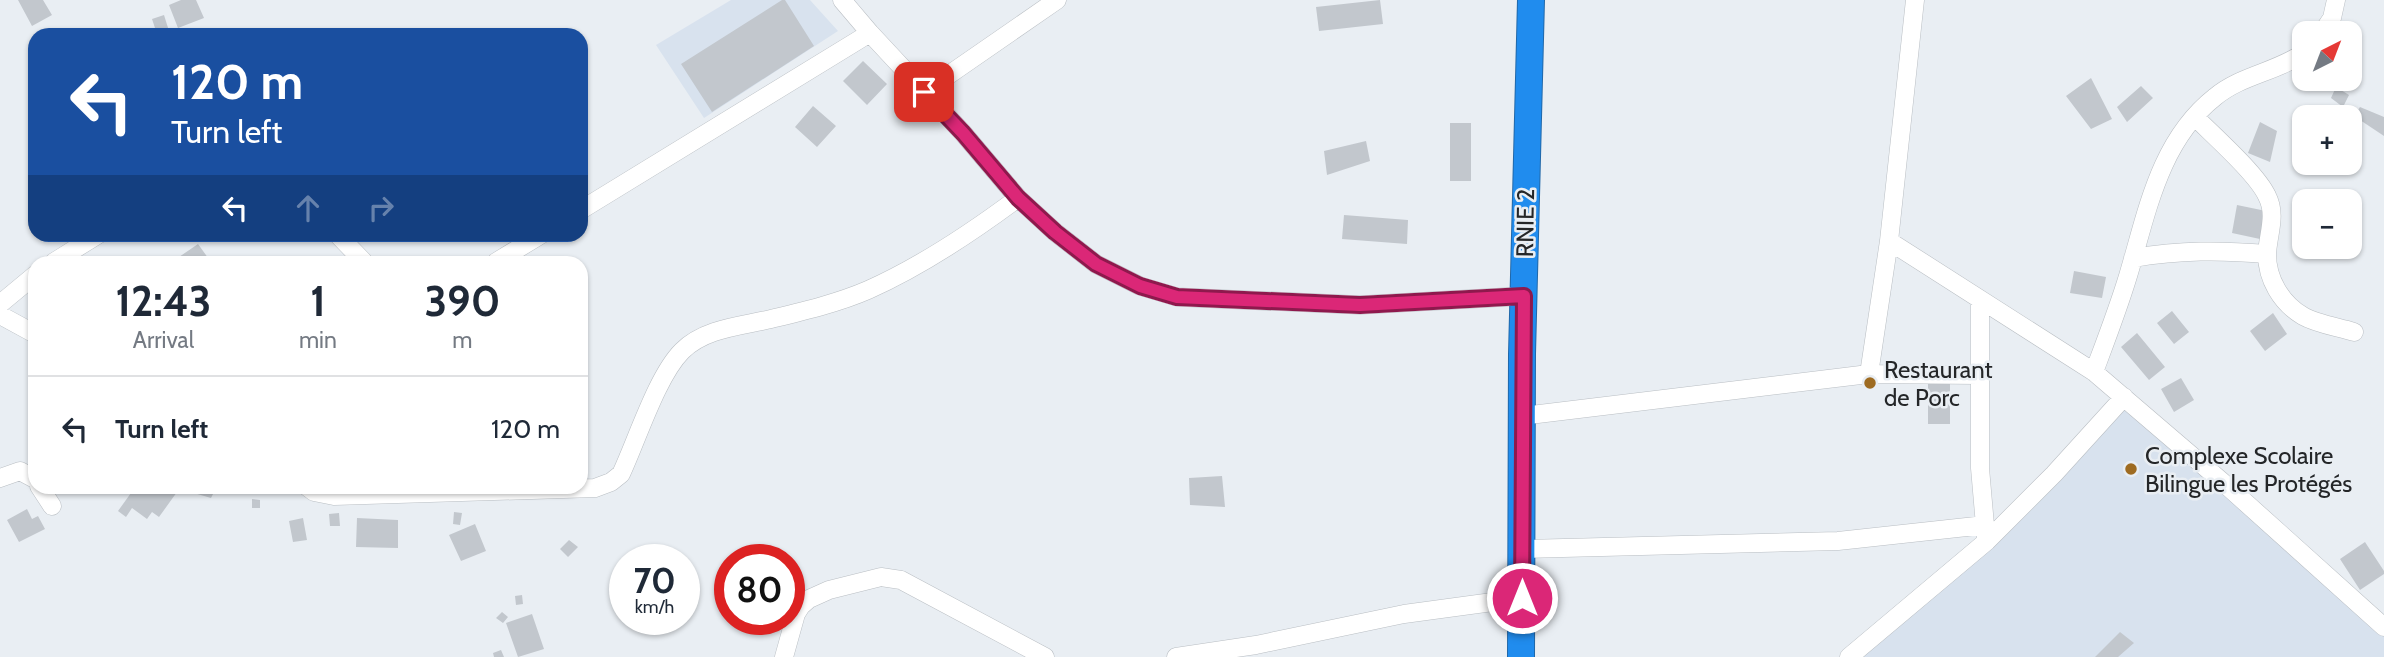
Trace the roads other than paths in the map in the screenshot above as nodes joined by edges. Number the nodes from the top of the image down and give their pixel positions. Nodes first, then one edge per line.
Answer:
1 (842, 0) edge
2 (1057, 0) edge
3 (1531, 0) edge
4 (1916, 0) edge
5 (2336, 0) edge
6 (2330, 21) edge
7 (870, 33) junction
8 (2292, 61) edge
9 (924, 92) junction
10 (2195, 117) junction
11 (1018, 198) junction
12 (588, 206) edge
13 (1889, 241) junction
14 (86, 242) edge
15 (345, 242) edge
16 (529, 242) edge
17 (2267, 254) junction
18 (64, 256) edge
19 (358, 256) edge
20 (506, 256) edge
21 (2133, 258) junction
22 (28, 281) edge
23 (1524, 296) junction
24 (1980, 300) junction
25 (0, 304) edge
26 (0, 315) edge
27 (28, 330) edge
28 (2354, 332) dead end
29 (2094, 372) junction
30 (1869, 374) junction
31 (1979, 375) junction
32 (2124, 397) junction
33 (1522, 416) junction
34 (28, 475) edge
35 (0, 478) edge
36 (588, 488) edge
37 (44, 494) edge
38 (324, 494) edge
39 (399, 494) edge
40 (52, 506) dead end
41 (1986, 533) junction
42 (1522, 549) junction
43 (1522, 598) junction
44 (2384, 627) edge
45 (784, 657) edge
46 (1045, 657) edge
47 (1176, 657) edge
48 (1521, 657) edge
49 (1849, 657) edge

1 - 7 street
2 - 9 street
3 - 23 highway, RNIE 2 / RNIE 2
4 - 13 street
5 - 6 street
7 - 9 street
7 - 12 street
8 - 10 street
9 - 11 street
10 - 17 street
10 - 21 street
11 - 23 street
11 - 36 street
13 - 24 street
13 - 30 street
14 - 18 street
15 - 19 street
16 - 20 street
17 - 21 street
17 - 28 street
21 - 29 street
22 - 25 street
23 - 33 highway, RNIE 2 / RNIE 2
24 - 29 street
24 - 31 street
26 - 27 street
29 - 32 street
30 - 31 street
30 - 33 street
31 - 41 street
32 - 41 street
32 - 44 street
33 - 42 highway, RNIE 2 / RNIE 2
34 - 35 street
37 - 40 street
38 - 39 street
41 - 42 street
41 - 49 street
42 - 43 highway, RNIE 2 / RNIE 2
43 - 47 street
43 - 48 highway, RNIE 2 / RNIE 2
45 - 46 street

